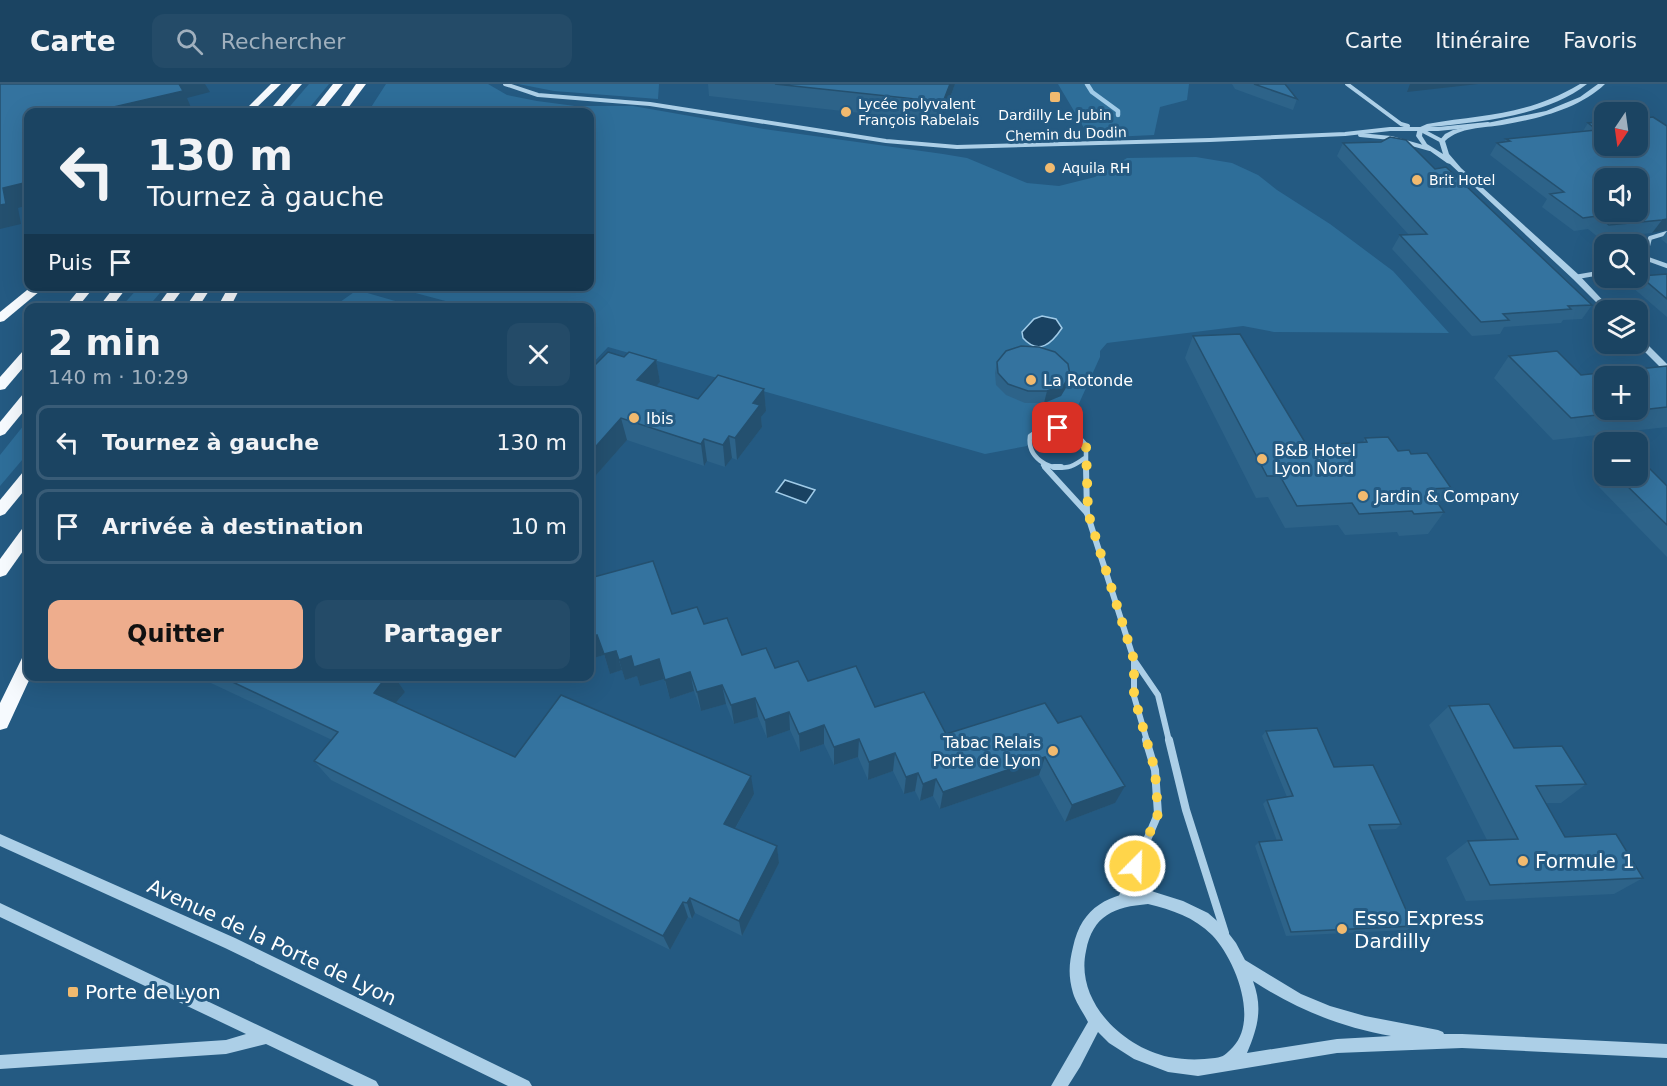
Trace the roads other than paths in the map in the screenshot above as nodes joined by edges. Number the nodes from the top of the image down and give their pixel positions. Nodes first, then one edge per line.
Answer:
1 (276, 84) edge
2 (297, 84) edge
3 (338, 84) edge
4 (361, 84) edge
5 (505, 84) edge
6 (1347, 84) edge
7 (1584, 84) edge
8 (1602, 84) edge
9 (251, 108) edge
10 (276, 108) edge
11 (318, 108) edge
12 (344, 108) edge
13 (1498, 124) junction
14 (1420, 129) junction
15 (1345, 134) junction
16 (1442, 141) junction
17 (1430, 149) junction
18 (1459, 169) junction
19 (1667, 233) edge
20 (1648, 246) edge
21 (1648, 259) edge
22 (1667, 266) edge
23 (1594, 274) edge
24 (1576, 277) junction
25 (34, 291) edge
26 (85, 291) edge
27 (118, 291) edge
28 (175, 291) edge
29 (1598, 300) edge
30 (74, 303) edge
31 (108, 303) edge
32 (166, 303) edge
33 (0, 318) edge
34 (1648, 350) edge
35 (24, 359) edge
36 (1667, 369) edge
37 (0, 386) edge
38 (24, 402) edge
39 (0, 431) edge
40 (1085, 459) junction
41 (1040, 462) junction
42 (24, 481) edge
43 (0, 510) edge
44 (1088, 513) junction
45 (24, 538) edge
46 (0, 571) edge
47 (1134, 660) junction
48 (24, 671) edge
49 (0, 722) edge
50 (0, 840) edge
51 (1121, 901) junction
52 (0, 909) edge
53 (1227, 942) junction
54 (1241, 965) junction
55 (1094, 1027) junction
56 (266, 1036) junction
57 (1462, 1041) junction
58 (1667, 1051) edge
59 (0, 1062) edge
60 (1228, 1063) junction
61 (371, 1086) edge
62 (524, 1086) edge
63 (1059, 1086) edge

1 - 9 highway
2 - 10 highway
3 - 11 highway
4 - 12 highway
5 - 15 street, Chemin du Dodin
6 - 14 street
7 - 14 street
8 - 13 street
13 - 14 street, Chemin du Dodin
13 - 16 street
14 - 15 street, Chemin du Dodin
14 - 16 street
14 - 17 street
15 - 17 street, Chemin du Dodin
16 - 18 street
17 - 18 street
18 - 24 street
19 - 20 street
21 - 22 street
23 - 24 street
24 - 29 street
25 - 33 highway
26 - 30 highway
27 - 31 highway
28 - 32 highway
34 - 36 street
35 - 37 highway
38 - 39 highway
40 - 41 street
40 - 41 street
40 - 44 street
41 - 44 street
42 - 43 highway
44 - 47 street
45 - 46 highway
47 - 51 street
47 - 53 street
48 - 49 highway
50 - 62 street, Avenue de la Porte de Lyon
51 - 53 street
51 - 55 street
52 - 56 street
53 - 54 street
54 - 57 street
54 - 60 street
55 - 60 street
55 - 63 street
56 - 59 street
56 - 61 street
57 - 58 street
57 - 60 street

